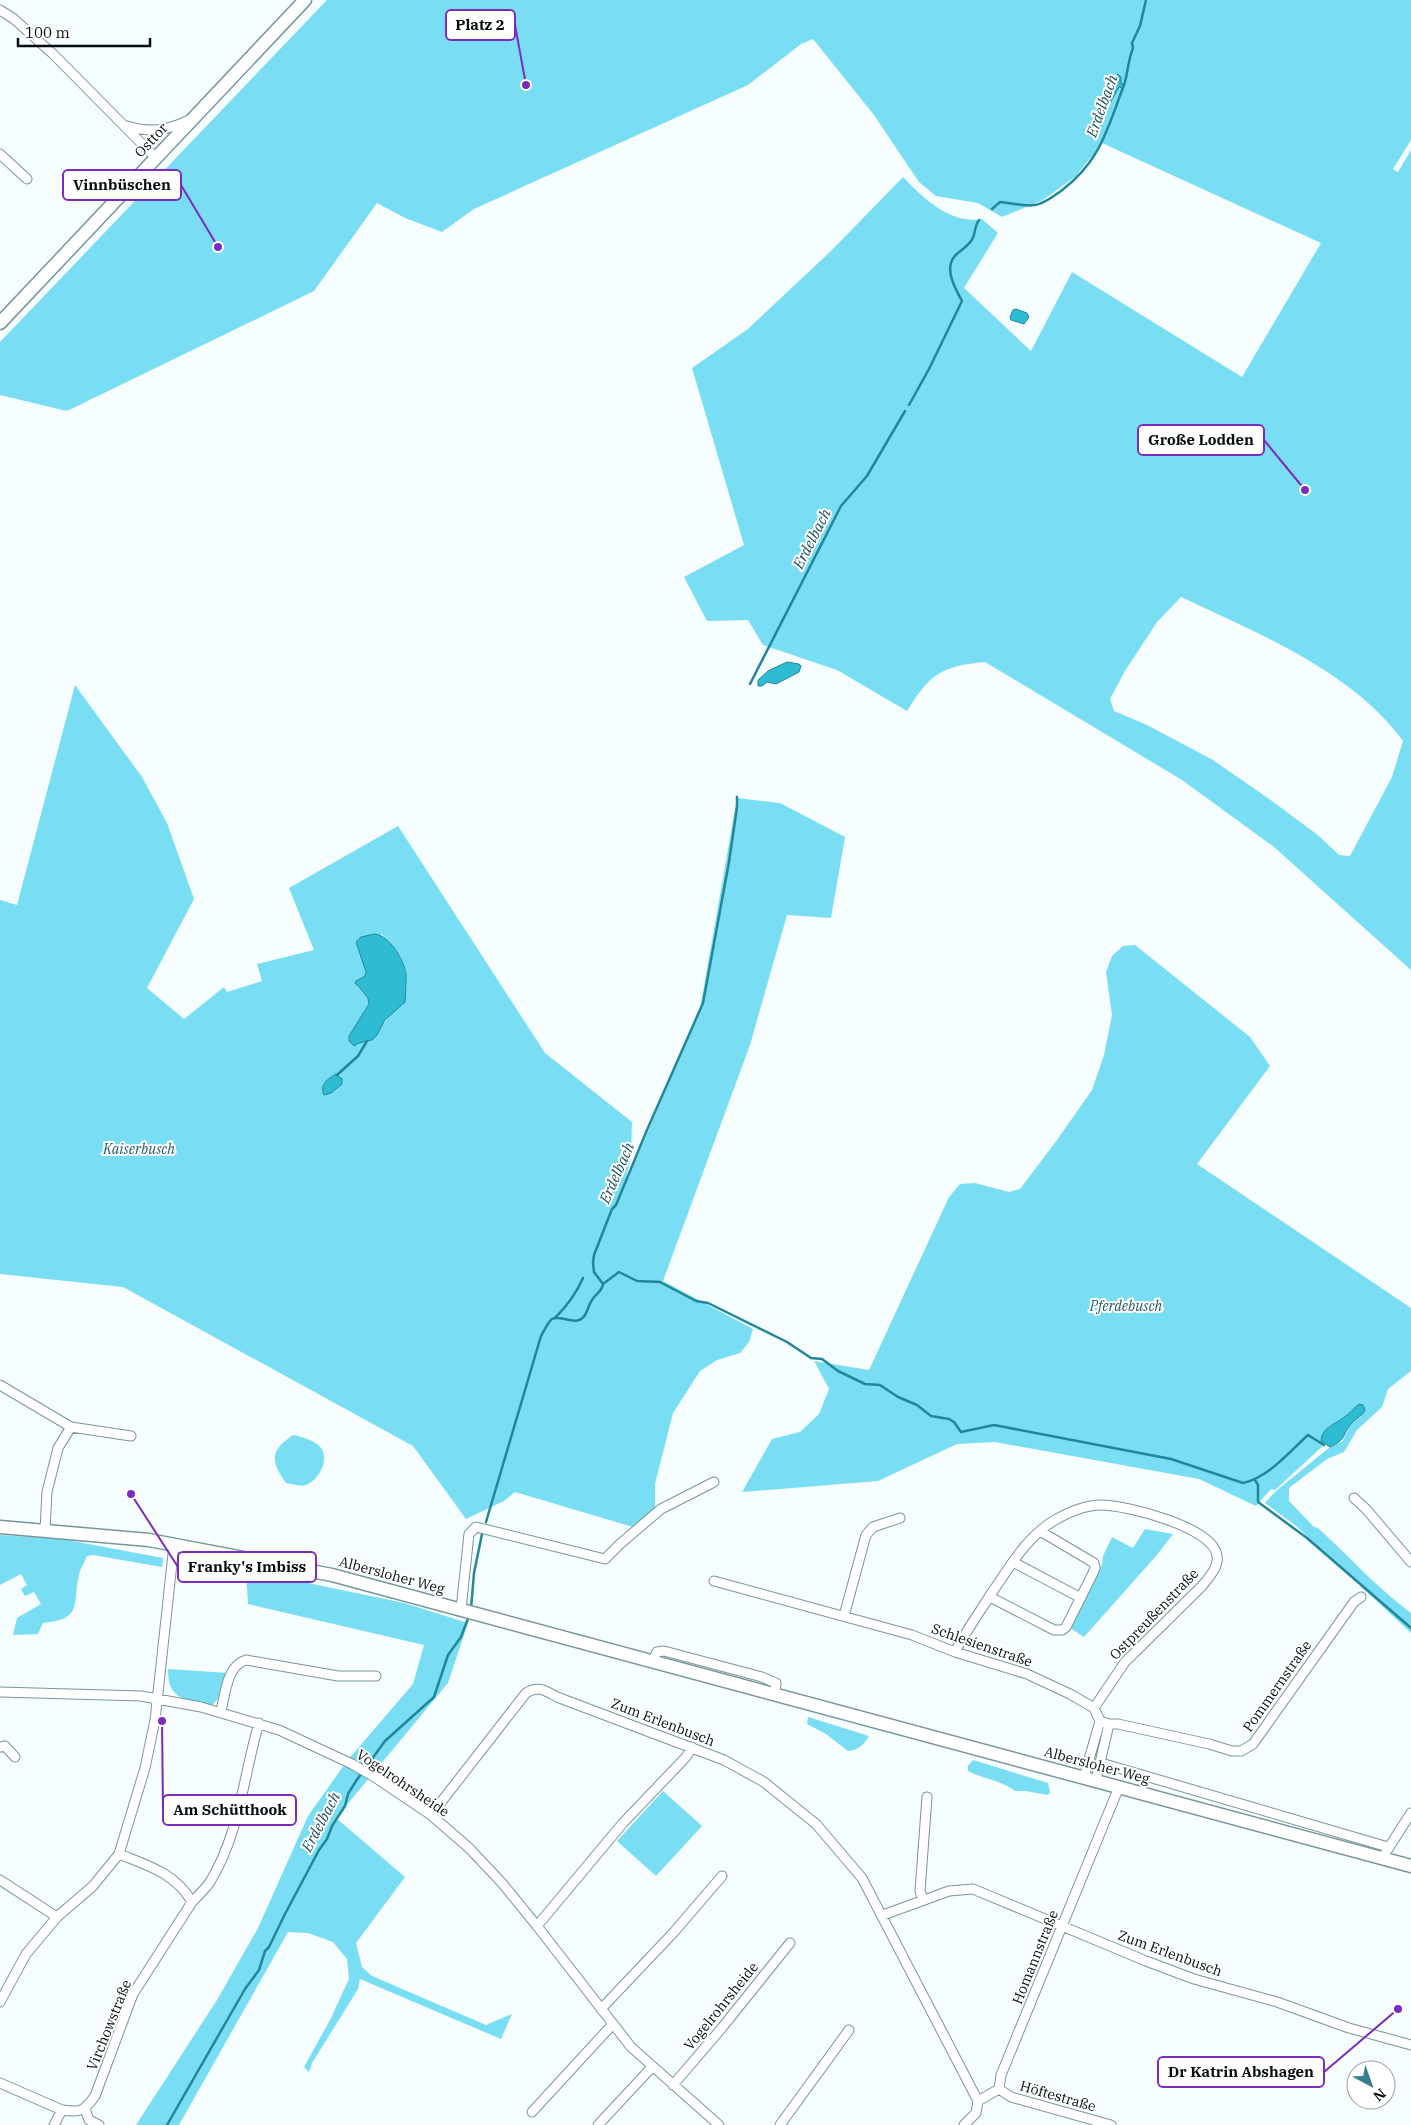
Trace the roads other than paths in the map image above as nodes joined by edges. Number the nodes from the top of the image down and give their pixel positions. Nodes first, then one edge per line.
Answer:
1 (305, 0) edge
2 (0, 10) edge
3 (191, 119) junction
4 (126, 126) junction
5 (0, 154) edge
6 (155, 157) junction
7 (27, 178) dead end
8 (0, 324) edge
9 (0, 1385) edge
10 (71, 1427) junction
11 (131, 1436) dead end
12 (714, 1482) dead end
13 (1354, 1498) dead end
14 (900, 1518) dead end
15 (0, 1527) edge
16 (45, 1530) junction
17 (1040, 1531) junction
18 (174, 1545) junction
19 (1013, 1562) junction
20 (1411, 1562) edge
21 (714, 1581) dead end
22 (990, 1596) junction
23 (1361, 1597) dead end
24 (1080, 1598) junction
25 (467, 1610) junction
26 (844, 1616) junction
27 (955, 1652) junction
28 (376, 1676) dead end
29 (0, 1692) edge
30 (158, 1698) junction
31 (1094, 1708) junction
32 (221, 1711) junction
33 (1100, 1720) junction
34 (259, 1724) junction
35 (1109, 1724) junction
36 (0, 1747) edge
37 (692, 1747) junction
38 (15, 1757) dead end
39 (1101, 1764) junction
40 (1090, 1778) junction
41 (1119, 1786) junction
42 (927, 1797) dead end
43 (1411, 1813) edge
44 (431, 1815) junction
45 (1386, 1853) junction
46 (119, 1854) junction
47 (1411, 1866) edge
48 (722, 1876) dead end
49 (0, 1880) edge
50 (923, 1900) junction
51 (192, 1902) junction
52 (883, 1915) junction
53 (57, 1917) junction
54 (537, 1926) junction
55 (1062, 1926) junction
56 (790, 1943) dead end
57 (0, 2002) edge
58 (601, 2010) junction
59 (612, 2024) junction
60 (849, 2030) dead end
61 (1411, 2045) edge
62 (652, 2067) junction
63 (0, 2083) edge
64 (673, 2085) junction
65 (998, 2089) junction
66 (978, 2101) junction
67 (85, 2109) junction
68 (62, 2110) junction
69 (532, 2112) dead end
70 (54, 2125) edge
71 (99, 2125) edge
72 (598, 2125) edge
73 (719, 2125) edge
74 (780, 2125) edge
75 (964, 2125) edge
76 (1111, 2125) edge

1 - 3 main road, Osttor
2 - 4 street
3 - 4 street
3 - 6 main road, Osttor
4 - 6 street
5 - 7 street
6 - 8 main road, Osttor
9 - 10 street
10 - 11 street
10 - 16 street
12 - 25 street
13 - 20 street
14 - 26 street
15 - 16 main road, Albersloher Weg
16 - 18 main road, Albersloher Weg
17 - 19 street, Ostpreußenstraße
17 - 24 street
17 - 31 street, Ostpreußenstraße
18 - 25 main road, Albersloher Weg
18 - 30 street
19 - 22 street, Ostpreußenstraße
19 - 24 street
21 - 26 street, Schlesienstraße
22 - 24 street
22 - 27 street, Ostpreußenstraße
23 - 35 street, Pommernstraße
25 - 40 main road, Albersloher Weg
26 - 27 street, Schlesienstraße
27 - 31 street, Schlesienstraße
28 - 32 street
29 - 30 street, Vogelrohrsheide
30 - 32 street, Vogelrohrsheide
30 - 46 street
31 - 33 street
32 - 34 street, Vogelrohrsheide
33 - 35 street
33 - 40 street
34 - 44 street, Vogelrohrsheide
34 - 51 street, Virchowstraße
35 - 39 street
36 - 38 street
37 - 44 street, Zum Erlenbusch
37 - 52 street, Zum Erlenbusch
37 - 54 street
39 - 40 street
39 - 45 street, Albersloher Weg
40 - 41 main road, Albersloher Weg
41 - 45 main road, Albersloher Weg
41 - 55 street, Homannstraße
42 - 50 street
43 - 45 street
44 - 54 street, Vogelrohrsheide
45 - 47 main road, Albersloher Weg
46 - 51 street
46 - 53 street
48 - 58 street
49 - 53 street
50 - 52 street, Zum Erlenbusch
50 - 55 street, Zum Erlenbusch
51 - 67 street, Virchowstraße
52 - 66 street, Zum Erlenbusch
53 - 57 street
54 - 58 street, Vogelrohrsheide
55 - 61 street, Zum Erlenbusch
55 - 65 street, Homannstraße
56 - 64 street, Vogelrohrsheide
58 - 59 street, Vogelrohrsheide
59 - 62 street, Vogelrohrsheide
59 - 69 street
60 - 74 street
62 - 64 street, Vogelrohrsheide
62 - 72 street
63 - 68 street
64 - 73 street, Vogelrohrsheide
65 - 66 street
65 - 76 street, Höftestraße
66 - 75 street
67 - 68 street
67 - 71 street
68 - 70 street

